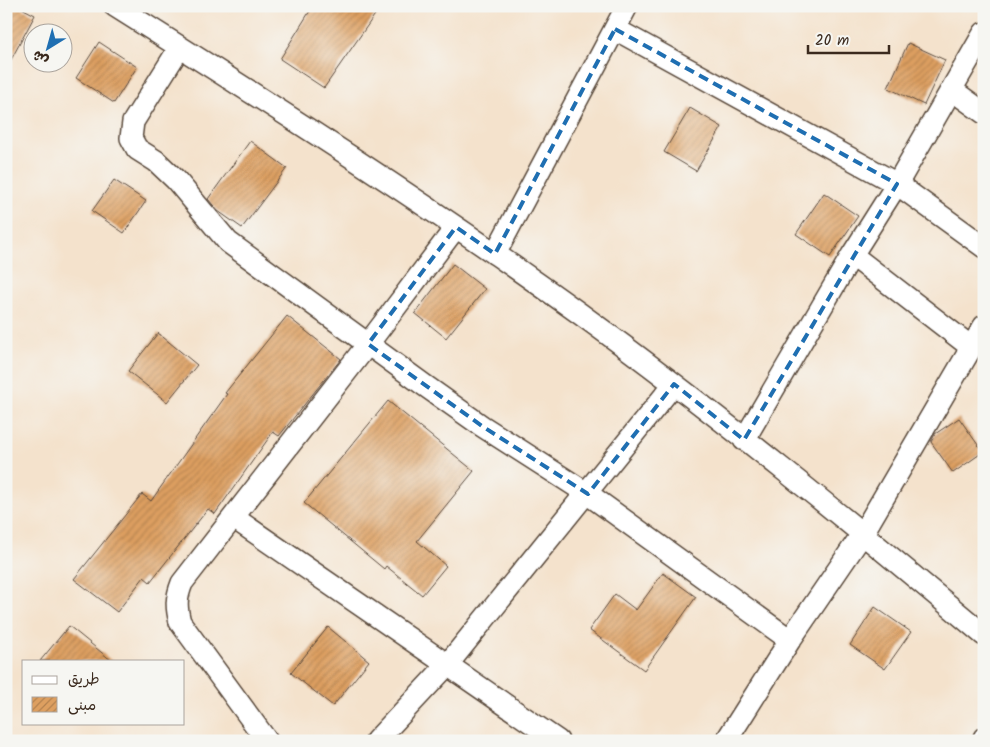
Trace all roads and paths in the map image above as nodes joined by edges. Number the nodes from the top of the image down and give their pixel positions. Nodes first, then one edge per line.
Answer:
1 (115, 6) edge
2 (627, 6) edge
3 (615, 28) junction
4 (984, 33) edge
5 (180, 47) junction
6 (952, 90) junction
7 (984, 113) edge
8 (897, 184) junction
9 (456, 227) junction
10 (984, 247) edge
11 (495, 254) junction
12 (852, 255) junction
13 (984, 326) edge
14 (368, 344) junction
15 (971, 347) junction
16 (674, 384) junction
17 (744, 440) junction
18 (588, 494) junction
19 (234, 518) junction
20 (863, 533) junction
21 (984, 635) edge
22 (790, 640) junction
23 (448, 664) junction
24 (266, 741) edge
25 (376, 741) edge
26 (558, 741) edge
27 (726, 741) edge

1 - 5 street
2 - 3 street
3 - 8 street
3 - 11 street
4 - 6 street
5 - 9 street
5 - 14 street
6 - 7 street
6 - 8 street
8 - 10 street
8 - 12 street
9 - 11 street
9 - 14 street
11 - 16 street
12 - 15 street
12 - 17 street
13 - 15 street
14 - 18 street
14 - 19 street
15 - 20 street
16 - 17 street
16 - 18 street
17 - 20 street
18 - 22 street
18 - 23 street
19 - 23 street
19 - 24 street
20 - 21 street
20 - 22 street
22 - 27 street
23 - 25 street
23 - 26 street

